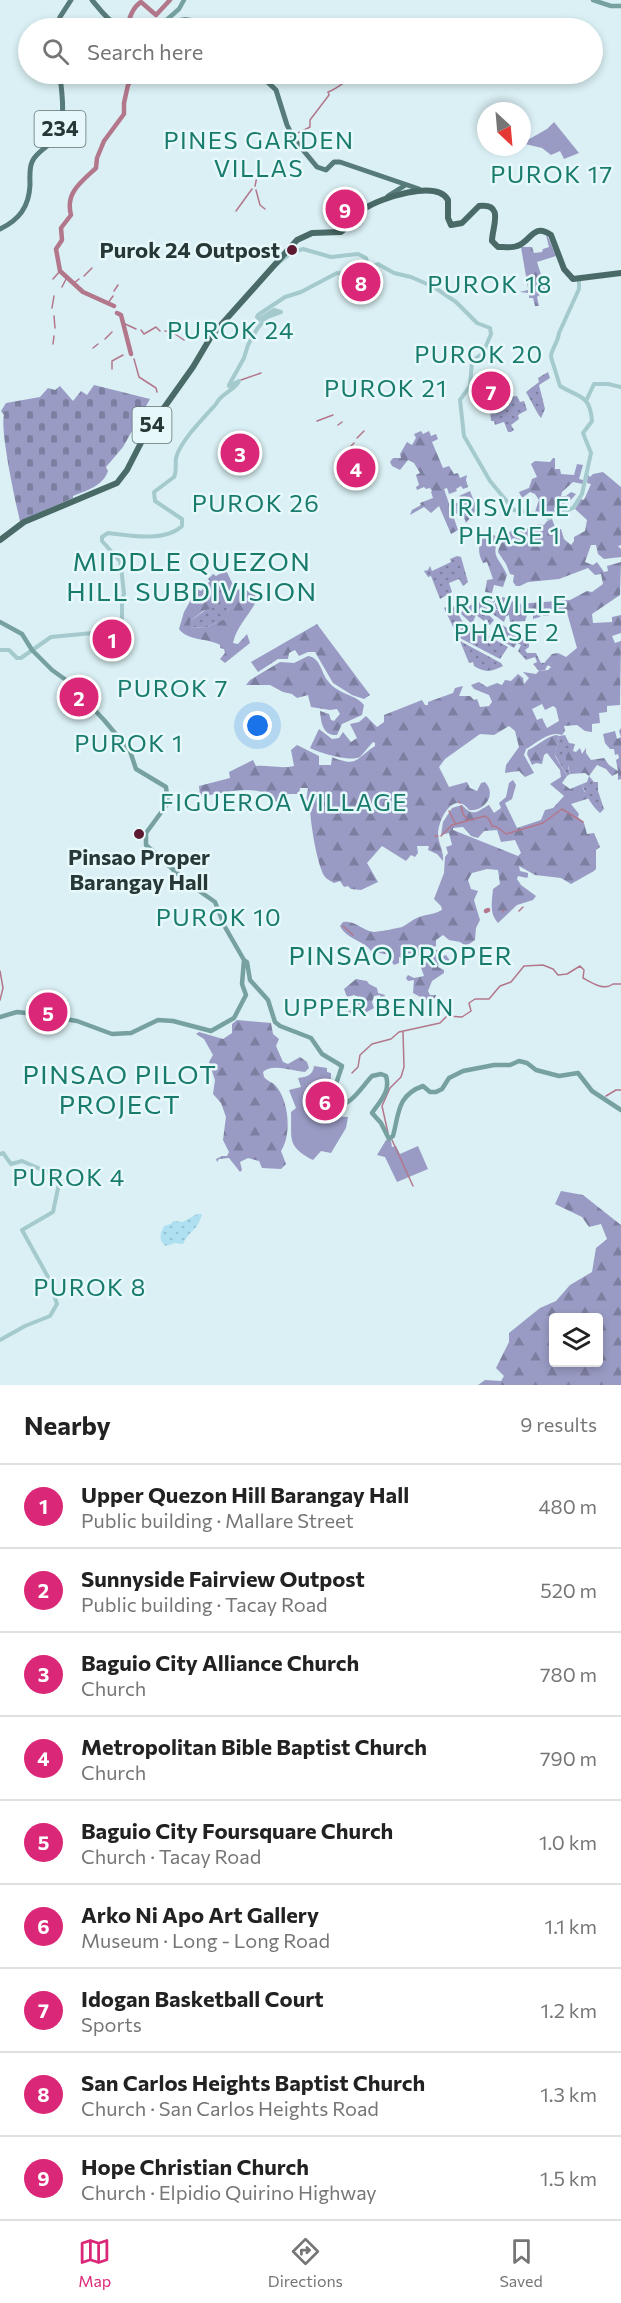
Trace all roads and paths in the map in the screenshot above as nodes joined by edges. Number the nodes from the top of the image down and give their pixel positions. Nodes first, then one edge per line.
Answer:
1 (71, 0) edge
2 (92, 0) edge
3 (184, 0) edge
4 (593, 0) edge
5 (621, 6) edge
6 (60, 18) edge
7 (109, 18) edge
8 (169, 18) edge
9 (61, 84) edge
10 (270, 84) edge
11 (404, 186) junction
12 (423, 190) junction
13 (383, 200) junction
14 (0, 229) edge
15 (274, 266) junction
16 (368, 268) junction
17 (621, 273) edge
18 (579, 280) junction
19 (621, 387) edge
20 (588, 401) junction
21 (0, 540) edge
22 (0, 622) edge
23 (0, 650) edge
24 (32, 650) junction
25 (244, 960) junction
26 (1, 1017) edge
27 (621, 1110) edge
28 (0, 1154) edge
29 (0, 1340) edge

1 - 6 main road
2 - 7 main road
3 - 8 main road
4 - 5 main road
9 - 14 main road, 234
10 - 11 main road
11 - 12 main road
11 - 13 main road
12 - 13 highway, 54
12 - 18 highway
13 - 15 highway, 54
15 - 16 street
15 - 21 highway, 54
16 - 20 street
16 - 24 street
17 - 18 highway
18 - 20 street
19 - 20 street
22 - 24 main road
23 - 24 street
24 - 25 main road
25 - 26 main road
25 - 27 main road
28 - 29 street

